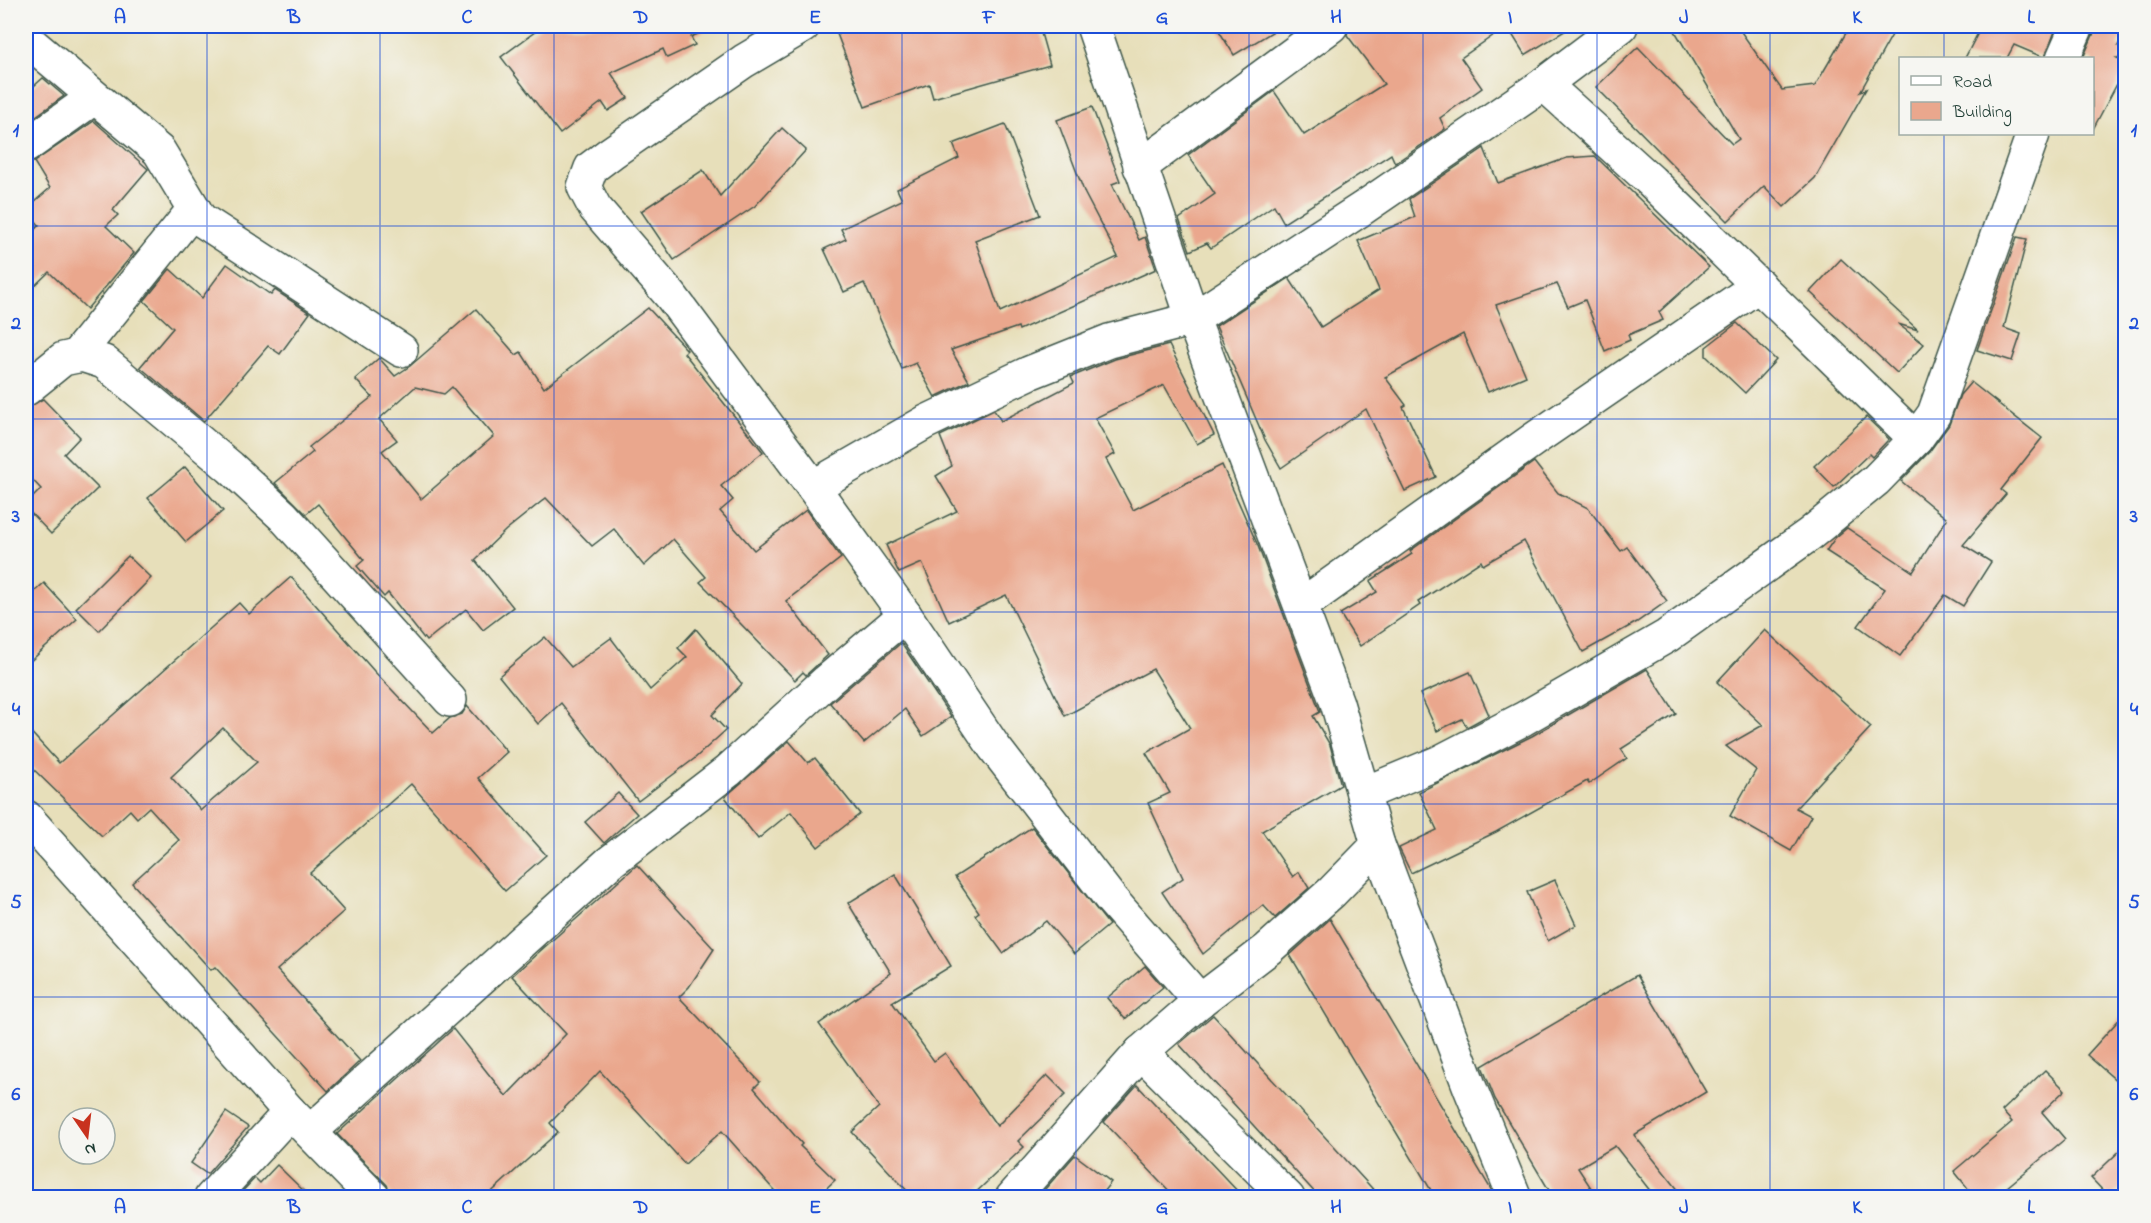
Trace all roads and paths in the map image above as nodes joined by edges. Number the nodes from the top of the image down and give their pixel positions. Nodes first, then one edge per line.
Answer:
1 (803, 26) edge
2 (1093, 26) edge
3 (1331, 26) edge
4 (1621, 26) edge
5 (2077, 26) edge
6 (26, 39) edge
7 (2063, 57) edge
8 (1544, 84) junction
9 (85, 104) dead end
10 (2033, 135) edge
11 (26, 146) edge
12 (1140, 167) junction
13 (194, 209) junction
14 (1759, 285) junction
15 (1193, 319) junction
16 (401, 350) dead end
17 (76, 356) junction
18 (26, 389) edge
19 (1916, 439) junction
20 (813, 487) junction
21 (1302, 604) junction
22 (905, 615) junction
23 (450, 700) dead end
24 (1363, 794) junction
25 (27, 822) edge
26 (1378, 845) junction
27 (1200, 1001) junction
28 (1141, 1052) junction
29 (301, 1121) junction
30 (211, 1197) edge
31 (374, 1197) edge
32 (1012, 1197) edge
33 (1288, 1197) edge
34 (1515, 1197) edge

1 - 20 street
2 - 12 street
3 - 12 street
4 - 8 street
5 - 7 street
6 - 13 street
8 - 14 street
8 - 15 street
9 - 11 street
10 - 19 street
12 - 15 street
13 - 16 street
13 - 17 street
14 - 19 street
14 - 21 street
15 - 20 street
15 - 21 street
17 - 18 street
17 - 23 street
19 - 24 street
20 - 22 street
21 - 24 street
22 - 27 street
22 - 29 street
24 - 26 street
25 - 29 street
26 - 27 street
26 - 34 street
27 - 28 street
28 - 32 street
28 - 33 street
29 - 30 street
29 - 31 street

